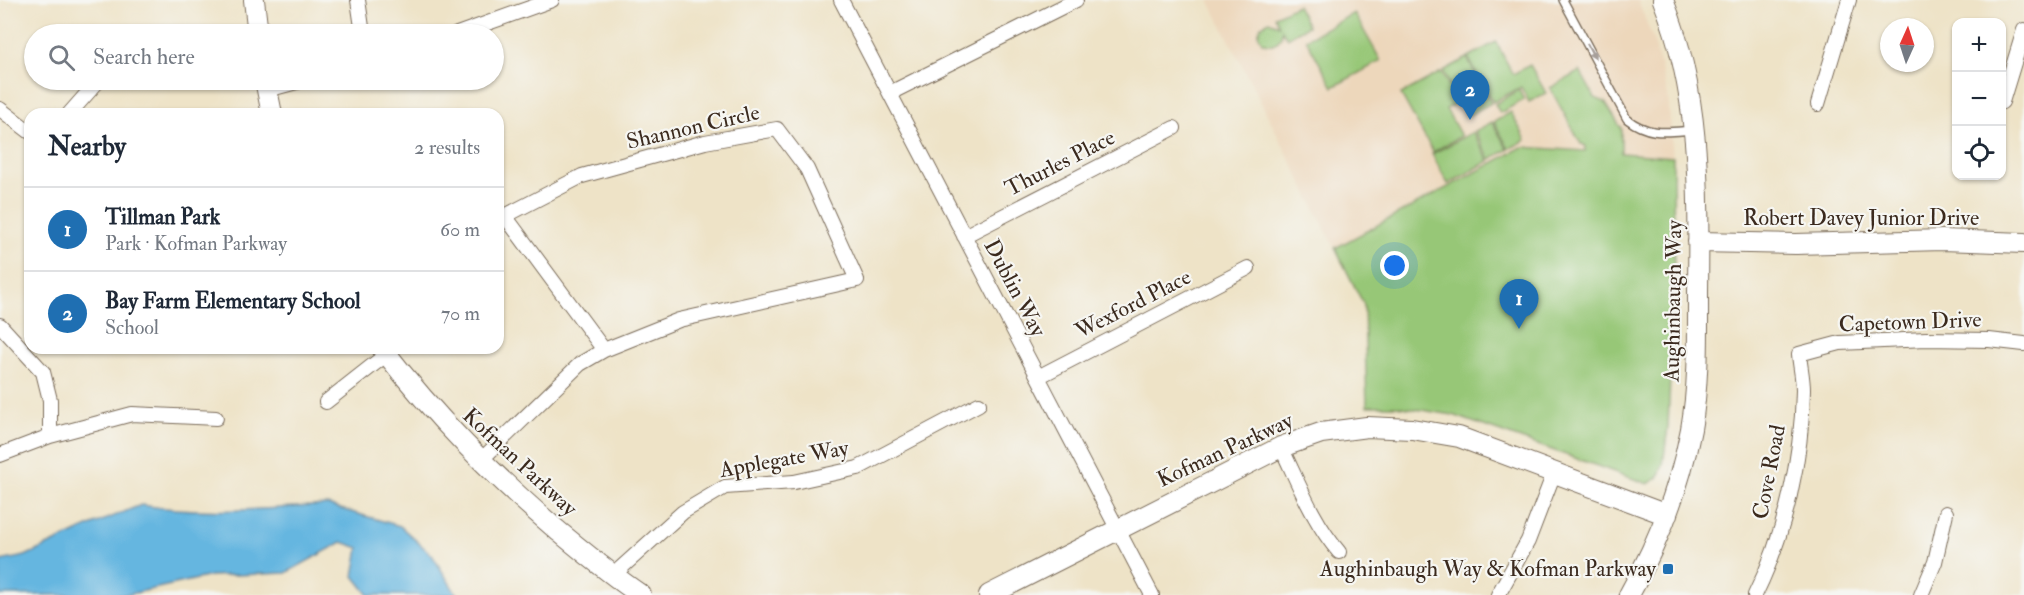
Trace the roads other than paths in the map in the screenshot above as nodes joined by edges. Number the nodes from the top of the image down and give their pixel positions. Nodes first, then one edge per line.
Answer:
1 (254, 0) edge
2 (358, 0) edge
3 (552, 0) edge
4 (841, 0) edge
5 (1076, 0) edge
6 (1563, 0) edge
7 (1663, 0) edge
8 (1849, 0) edge
9 (535, 3) edge
10 (257, 24) edge
11 (362, 24) edge
12 (482, 24) edge
13 (2024, 30) edge
14 (2006, 86) edge
15 (90, 90) edge
16 (267, 90) edge
17 (890, 93) junction
18 (1818, 104) dead end
19 (74, 108) edge
20 (271, 108) edge
21 (0, 109) edge
22 (24, 127) edge
23 (1174, 128) dead end
24 (1695, 130) junction
25 (964, 236) junction
26 (1698, 242) junction
27 (2024, 243) edge
28 (1248, 268) dead end
29 (0, 324) edge
30 (2024, 344) edge
31 (604, 350) junction
32 (24, 351) edge
33 (27, 354) edge
34 (382, 354) edge
35 (387, 354) edge
36 (1799, 354) joint
37 (1038, 377) junction
38 (326, 402) dead end
39 (979, 404) dead end
40 (216, 417) dead end
41 (50, 436) junction
42 (1281, 447) junction
43 (0, 455) edge
44 (480, 461) junction
45 (1554, 473) junction
46 (1946, 513) dead end
47 (1667, 515) junction
48 (1118, 528) junction
49 (1339, 552) dead end
50 (612, 576) junction
51 (640, 595) edge
52 (989, 595) edge
53 (1152, 595) edge
54 (1498, 595) edge
55 (1629, 595) edge
56 (1755, 595) edge
57 (1920, 595) edge

1 - 10 street
2 - 11 street
3 - 9 street
4 - 17 street, Dublin Way
5 - 17 street
6 -> 24 lane
7 - 24 street, Aughinbaugh Way
8 - 18 street
9 - 12 street
13 - 14 street
15 - 19 street
16 - 20 street
17 - 25 street, Dublin Way
21 - 22 street
23 - 25 street, Thurles Place
24 - 26 street, Aughinbaugh Way
25 - 37 street, Dublin Way
26 - 27 street, Robert Davey Junior Drive
26 - 47 street, Aughinbaugh Way
28 - 37 street, Wexford Place
29 - 32 street
30 - 36 street, Capetown Drive
31 - 31 street, Shannon Circle
31 - 44 street, Shannon Circle
33 - 41 street
34 - 38 street
35 - 44 street, Kofman Parkway
36 - 56 street, Cove Road
37 - 48 street, Dublin Way
39 - 50 street, Applegate Way
40 - 41 street
41 - 43 street
42 - 45 street, Kofman Parkway
42 - 48 street, Kofman Parkway
42 - 49 street
44 - 50 street, Kofman Parkway
45 - 47 street, Kofman Parkway
45 - 54 street
46 - 57 street
47 - 55 street, Aughinbaugh Way
48 - 52 street, Kofman Parkway
48 - 53 street, Dublin Way
50 - 51 street, Kofman Parkway

